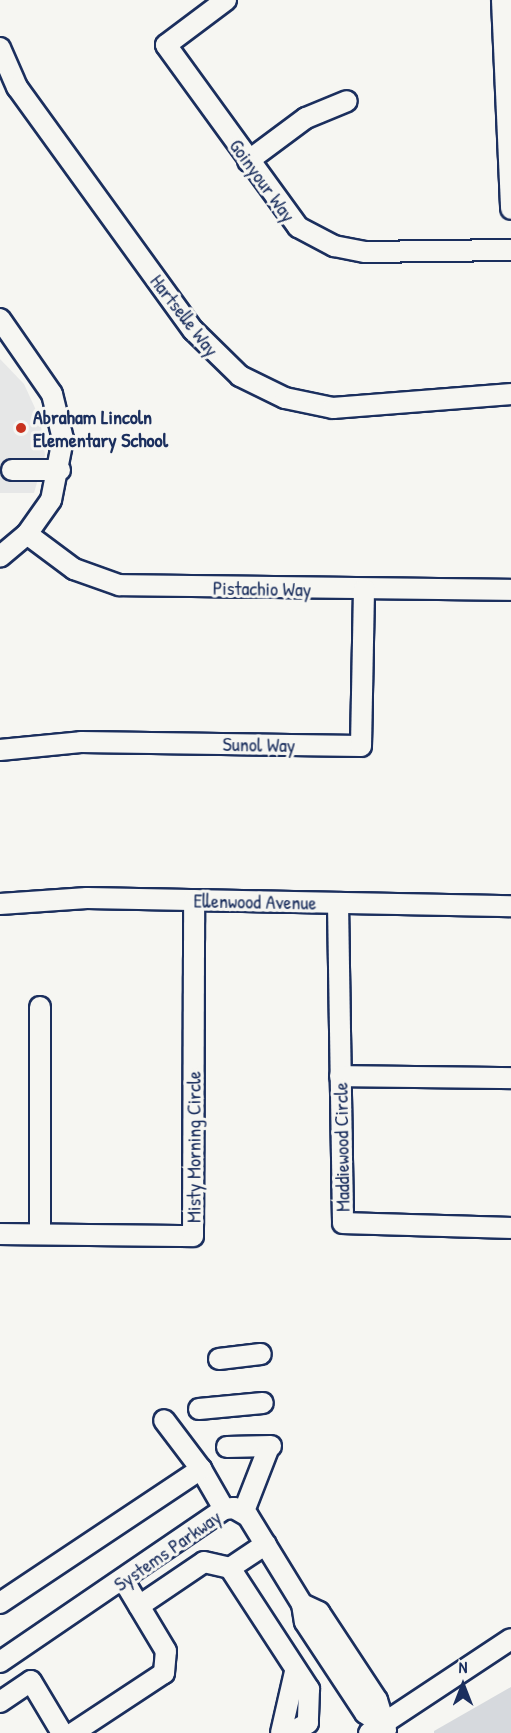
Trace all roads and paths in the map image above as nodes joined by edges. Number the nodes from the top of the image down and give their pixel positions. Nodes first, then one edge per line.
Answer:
1 (226, 0) edge
2 (502, 0) edge
3 (0, 48) edge
4 (347, 101) dead end
5 (248, 161) junction
6 (511, 209) edge
7 (511, 250) edge
8 (0, 319) edge
9 (511, 394) edge
10 (12, 470) dead end
11 (60, 471) junction
12 (27, 534) junction
13 (0, 557) edge
14 (364, 589) junction
15 (511, 590) edge
16 (0, 750) edge
17 (194, 900) junction
18 (338, 903) junction
19 (0, 904) edge
20 (511, 906) edge
21 (40, 1007) dead end
22 (340, 1076) junction
23 (511, 1078) edge
24 (511, 1228) edge
25 (0, 1234) edge
26 (40, 1234) junction
27 (261, 1354) dead end
28 (219, 1359) dead end
29 (263, 1403) dead end
30 (199, 1409) dead end
31 (164, 1420) dead end
32 (227, 1447) dead end
33 (201, 1469) junction
34 (234, 1510) junction
35 (266, 1544) junction
36 (230, 1568) junction
37 (124, 1581) junction
38 (0, 1603) edge
39 (139, 1606) junction
40 (511, 1639) edge
41 (0, 1662) edge
42 (295, 1672) junction
43 (0, 1702) edge
44 (379, 1730) edge
45 (62, 1733) edge
46 (73, 1733) edge
47 (280, 1733) edge
48 (291, 1733) edge

1 - 5 street, Goinyour Way
2 - 6 street
3 - 9 street, Hartselle Way
4 - 5 street
5 - 7 street, Goinyour Way
8 - 11 street
10 - 11 street
11 - 12 street
12 - 13 street
12 - 14 street, Pistachio Way
14 - 15 street, Pistachio Way
14 - 16 street, Sunol Way
17 - 18 street, Ellenwood Avenue
17 - 19 street, Ellenwood Avenue
17 - 26 street, Misty Morning Circle
18 - 20 street, Ellenwood Avenue
18 - 22 street, Maddiewood Circle
21 - 26 street
22 - 23 street
22 - 24 street, Maddiewood Circle
25 - 26 street, Misty Morning Circle
27 - 28 street
29 - 30 street
31 - 33 street
32 - 34 street
33 - 34 street
33 - 38 street
34 - 35 street, Systems Parkway
34 - 37 street, Systems Parkway
35 - 36 street
35 - 44 street, Systems Parkway
36 - 39 street
36 - 42 street
37 - 39 street
37 - 41 street, Systems Parkway
39 - 46 street
40 - 44 street
42 - 47 street
42 - 48 street
43 - 45 street

